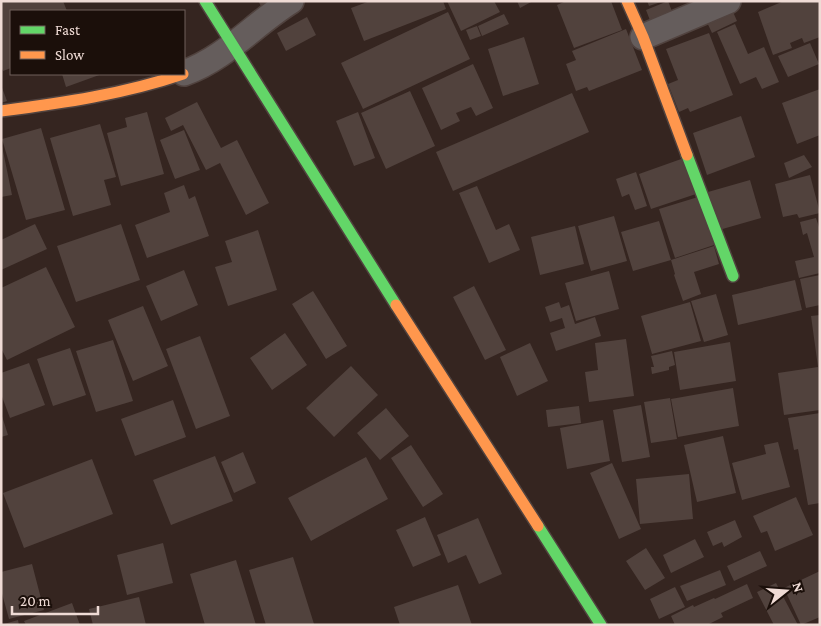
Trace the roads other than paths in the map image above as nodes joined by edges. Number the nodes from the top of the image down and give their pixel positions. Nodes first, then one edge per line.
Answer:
1 (205, 1) edge
2 (291, 1) edge
3 (626, 1) edge
4 (728, 1) edge
5 (643, 37) junction
6 (234, 46) junction
7 (185, 73) edge
8 (180, 75) edge
9 (1, 111) edge
10 (733, 276) dead end
11 (601, 625) edge

1 - 6 main road
2 - 6 street
3 - 5 main road
4 - 5 street
5 - 10 main road
6 - 7 street
6 - 11 main road
8 - 9 main road

